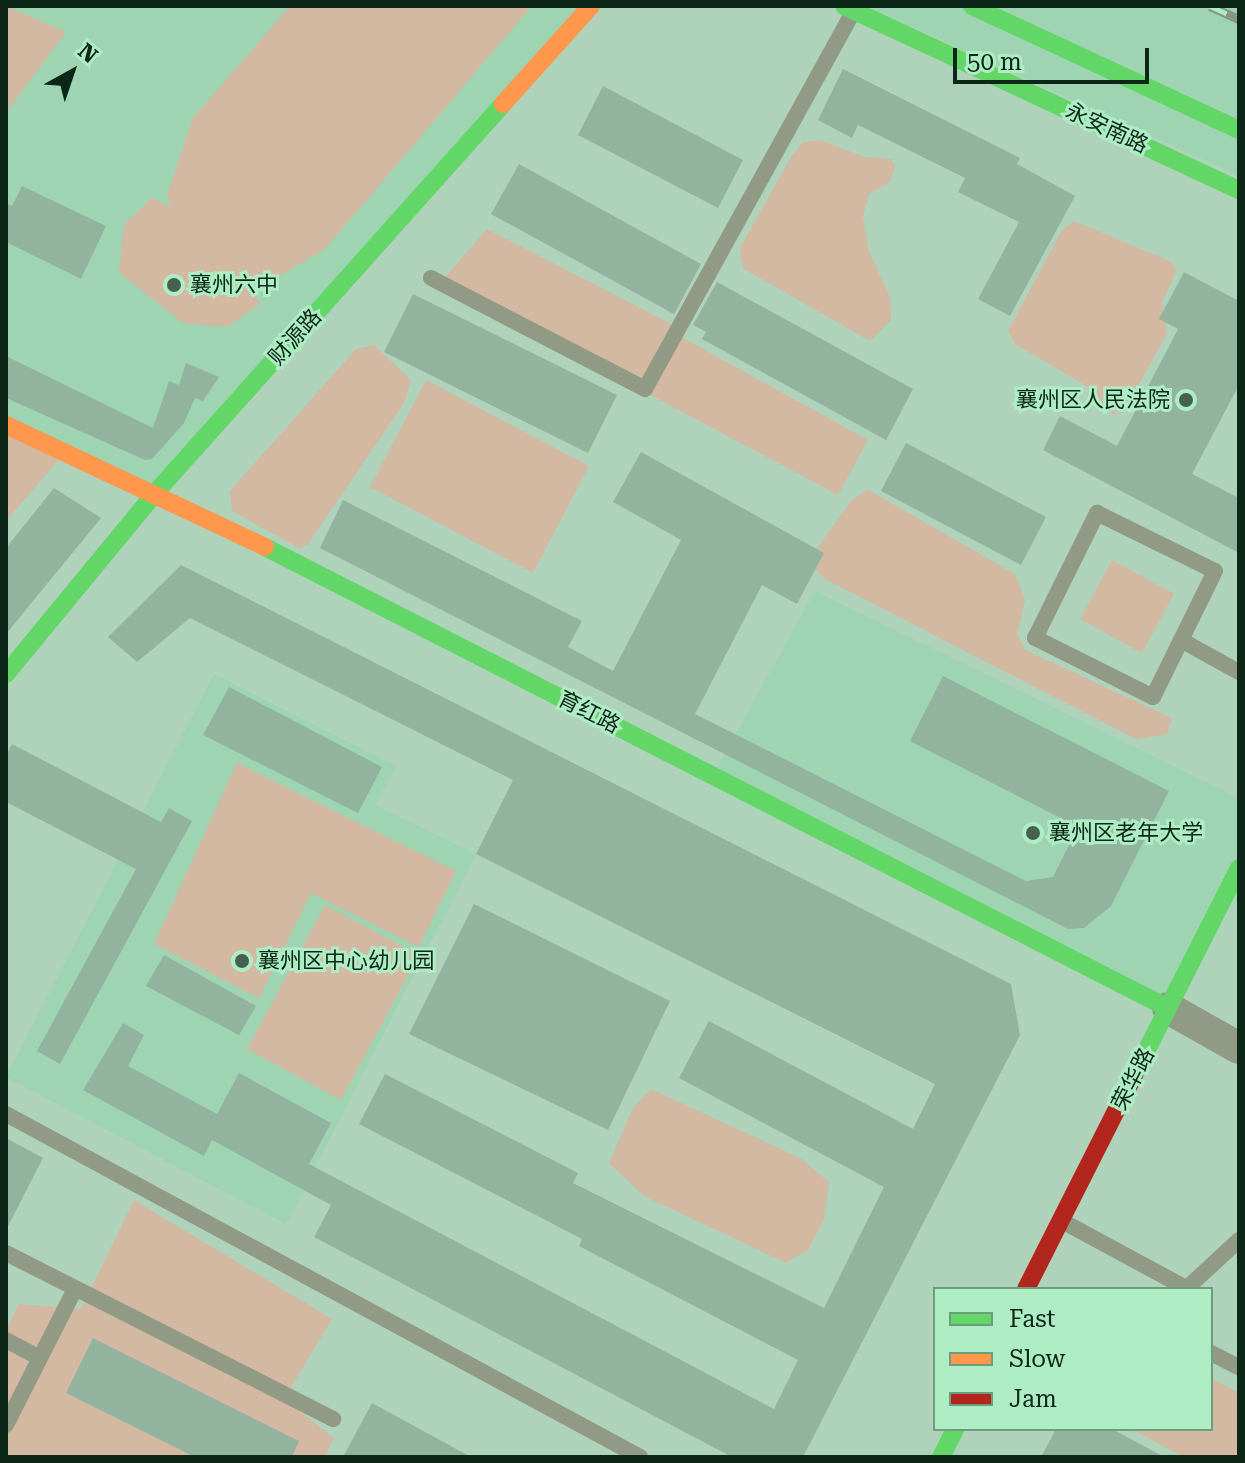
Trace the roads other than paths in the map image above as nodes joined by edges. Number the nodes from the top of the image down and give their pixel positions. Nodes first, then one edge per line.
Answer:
1 (591, 6) edge
2 (972, 6) edge
3 (849, 8) edge
4 (1239, 130) edge
5 (1239, 190) edge
6 (431, 278) dead end
7 (6, 425) edge
8 (156, 492) junction
9 (1181, 640) junction
10 (1239, 672) edge
11 (6, 674) edge
12 (1239, 868) edge
13 (1168, 1008) junction
14 (1239, 1048) edge
15 (6, 1114) edge
16 (1061, 1220) junction
17 (1239, 1240) edge
18 (7, 1256) edge
19 (1027, 1287) edge
20 (1184, 1287) edge
21 (1187, 1287) edge
22 (75, 1289) junction
23 (6, 1340) edge
24 (1213, 1354) edge
25 (40, 1358) junction
26 (1239, 1367) edge
27 (333, 1419) dead end
28 (6, 1425) edge
29 (954, 1431) edge
30 (640, 1457) edge
31 (941, 1457) edge

1 - 8 street, 财源路
2 - 4 street
3 - 5 street, 永安南路
3 - 6 lane
7 - 8 street, 育红路
8 - 11 street, 财源路
8 - 13 street, 育红路
9 - 9 lane
9 - 10 lane
12 - 13 street, 荣华路
13 - 14 street
13 - 16 street, 荣华路
15 - 30 lane
16 - 19 street, 荣华路
16 - 20 lane
17 - 21 lane
18 - 22 lane
22 - 25 lane
22 - 27 lane
23 - 25 lane
24 - 26 lane
25 - 28 lane
29 - 31 street

